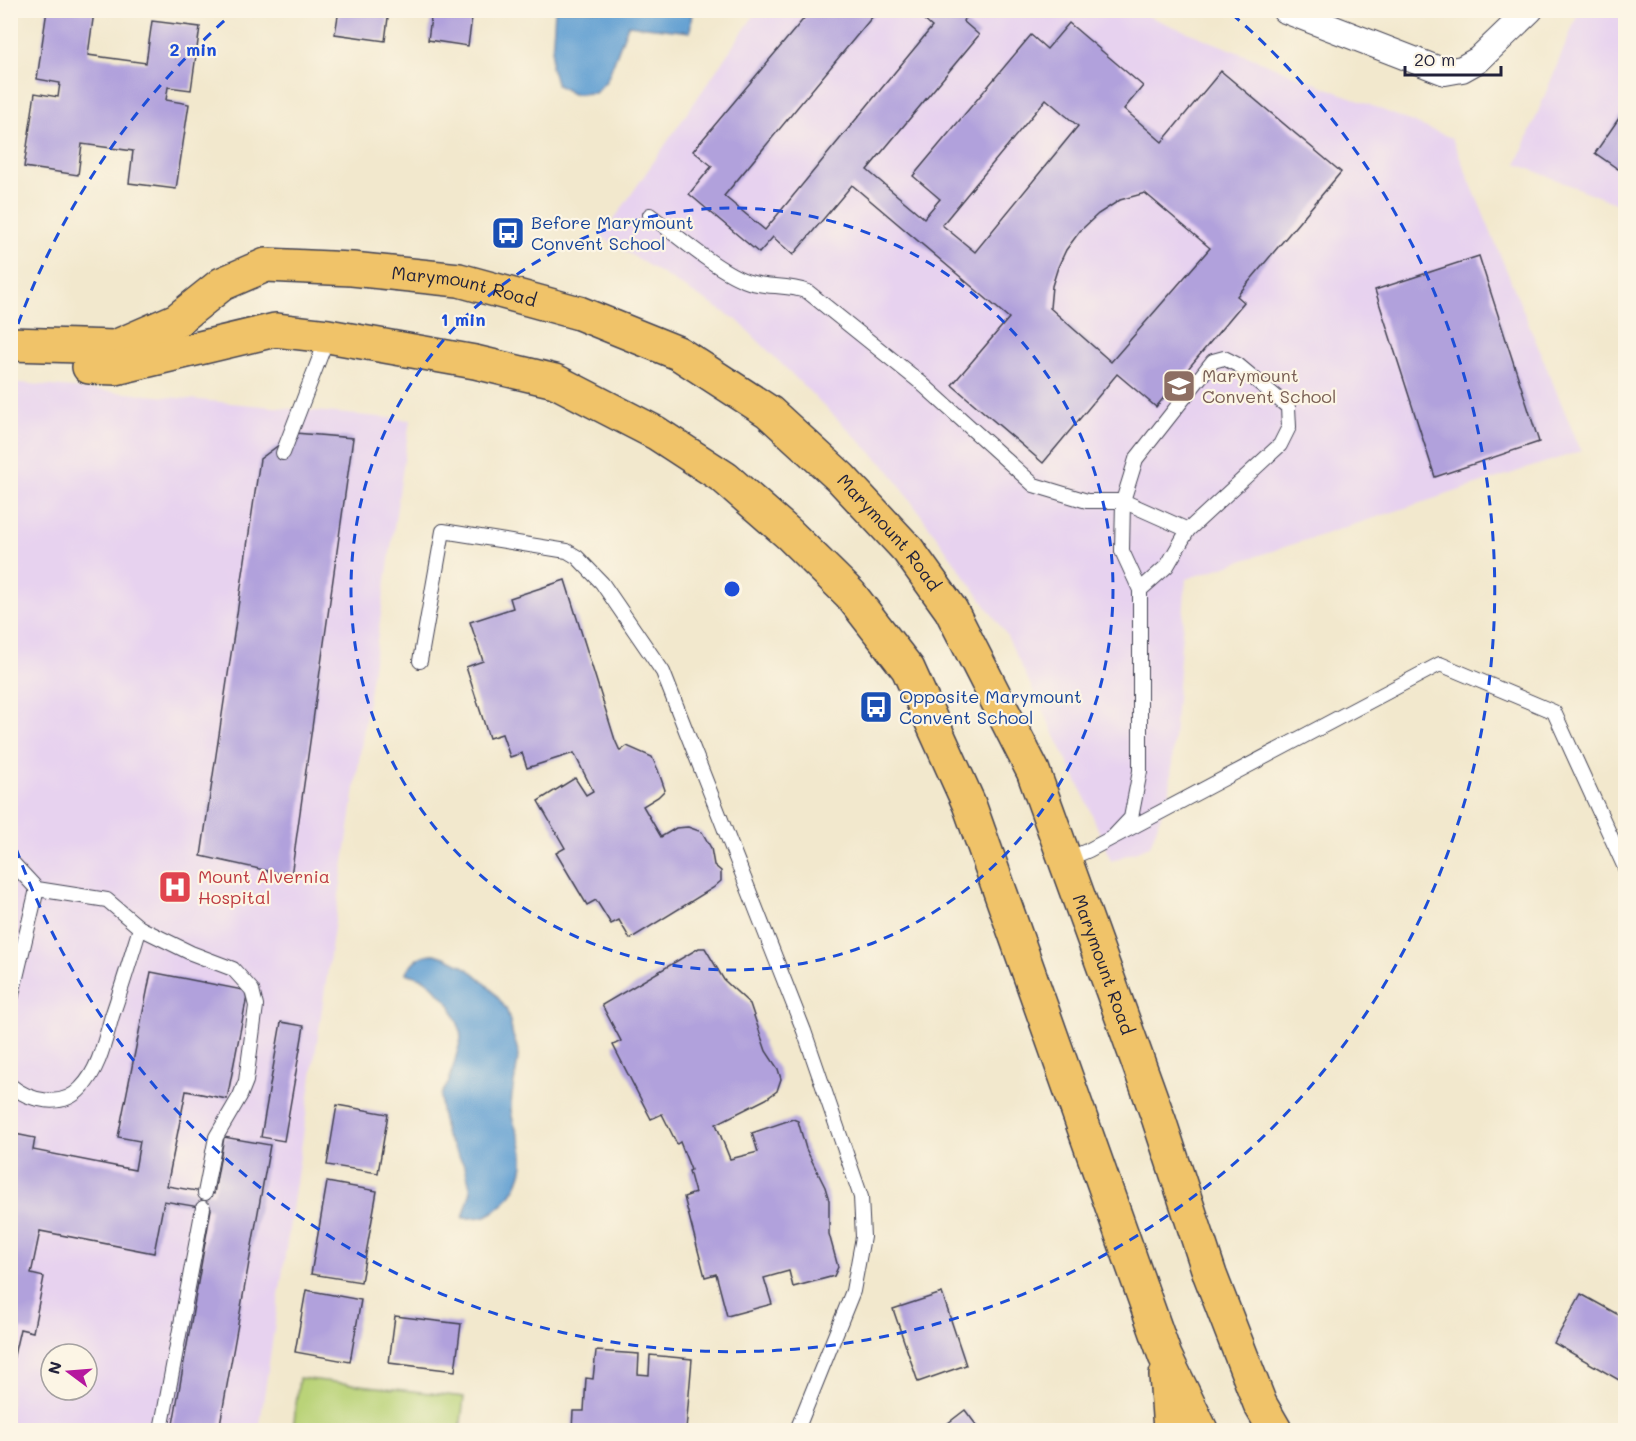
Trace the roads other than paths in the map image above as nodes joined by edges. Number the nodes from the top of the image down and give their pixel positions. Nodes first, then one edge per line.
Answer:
1 (1285, 10) edge
2 (1530, 10) edge
3 (650, 215) dead end
4 (328, 336) junction
5 (10, 344) edge
6 (10, 365) edge
7 (283, 453) dead end
8 (1123, 501) junction
9 (1188, 530) junction
10 (1140, 590) junction
11 (420, 662) dead end
12 (1114, 836) junction
13 (10, 860) edge
14 (1066, 860) junction
15 (1626, 870) edge
16 (37, 889) junction
17 (141, 928) junction
18 (10, 1003) edge
19 (10, 1085) edge
20 (206, 1193) dead end
21 (203, 1208) dead end
22 (1165, 1356) junction
23 (161, 1431) edge
24 (797, 1431) edge
25 (1170, 1431) edge
26 (1201, 1431) edge
27 (1275, 1431) edge

1 - 2 street
3 - 8 lane
4 - 6 main road
4 - 7 lane
4 - 22 main road
5 - 14 main road, Marymount Road
8 - 9 lane
8 - 9 lane
8 - 10 lane
9 - 10 lane
10 - 12 lane
11 - 24 lane
12 - 14 lane
12 - 15 lane
13 - 16 lane
14 - 27 main road, Marymount Road
16 - 17 lane
16 - 18 lane
17 - 19 lane
17 - 20 lane
21 - 23 lane
22 - 25 main road
22 - 26 main road

